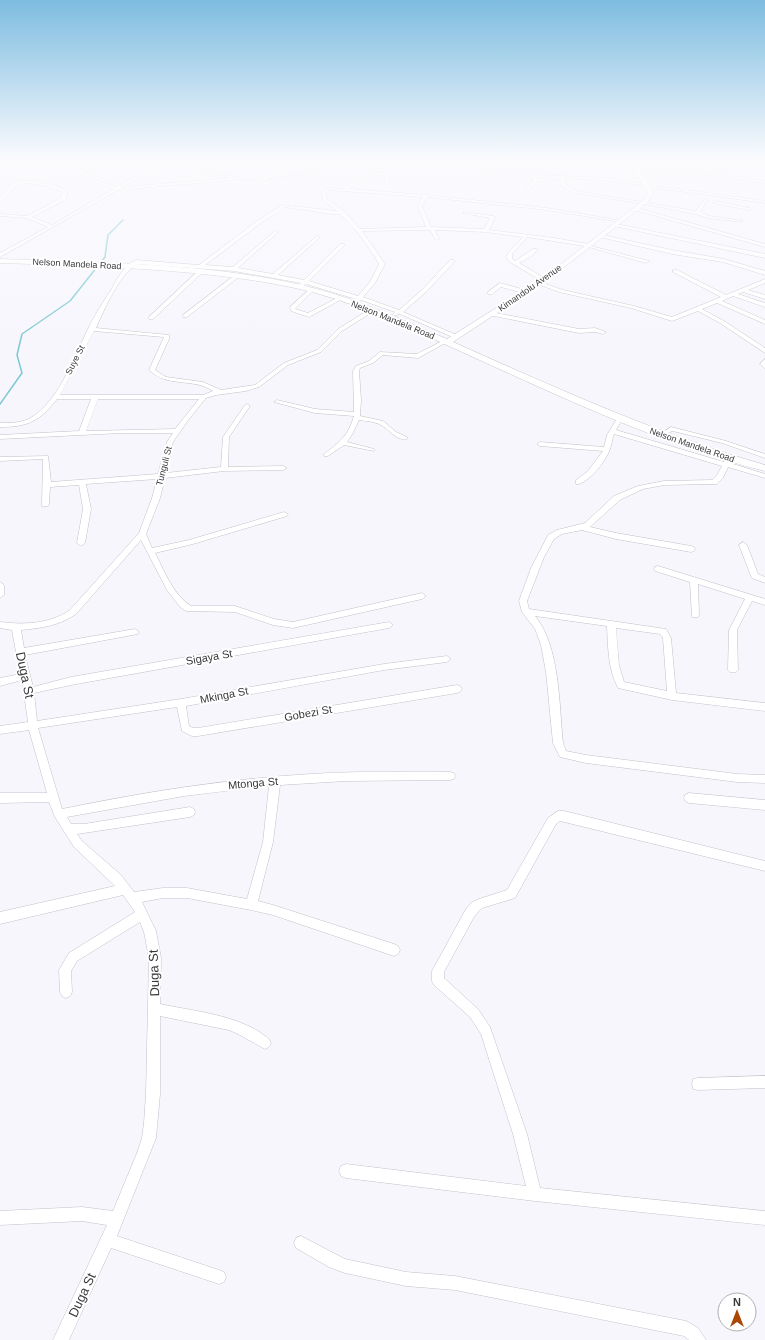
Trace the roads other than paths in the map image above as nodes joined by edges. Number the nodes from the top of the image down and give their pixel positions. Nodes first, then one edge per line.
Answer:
1 (37, 221) edge
2 (61, 221) edge
3 (261, 221) edge
4 (350, 221) edge
5 (427, 221) edge
6 (491, 221) edge
7 (605, 221) edge
8 (621, 221) edge
9 (677, 221) edge
10 (736, 221) edge
11 (741, 221) dead end
12 (618, 223) junction
13 (51, 226) junction
14 (431, 228) junction
15 (358, 230) junction
16 (276, 231) dead end
17 (486, 231) junction
18 (526, 236) junction
19 (602, 236) junction
20 (317, 237) dead end
21 (437, 239) dead end
22 (342, 245) dead end
23 (588, 246) junction
24 (765, 246) edge
25 (535, 250) dead end
26 (0, 255) edge
27 (765, 256) edge
28 (0, 261) edge
29 (452, 261) dead end
30 (646, 261) dead end
31 (515, 263) junction
32 (129, 266) junction
33 (201, 269) junction
34 (675, 271) dead end
35 (236, 273) junction
36 (765, 273) edge
37 (274, 276) junction
38 (541, 281) junction
39 (765, 281) edge
40 (303, 285) junction
41 (310, 290) junction
42 (742, 290) junction
43 (490, 292) dead end
44 (527, 292) junction
45 (733, 294) junction
46 (765, 297) edge
47 (339, 298) junction
48 (360, 298) junction
49 (725, 298) junction
50 (718, 301) junction
51 (354, 304) junction
52 (765, 304) edge
53 (699, 308) junction
54 (372, 310) junction
55 (399, 312) junction
56 (492, 314) junction
57 (185, 316) dead end
58 (151, 318) dead end
59 (390, 318) junction
60 (765, 322) edge
61 (91, 330) junction
62 (603, 332) dead end
63 (457, 337) junction
64 (447, 342) junction
65 (765, 351) edge
66 (765, 361) edge
67 (765, 367) edge
68 (220, 392) junction
69 (55, 397) junction
70 (95, 397) junction
71 (204, 397) junction
72 (276, 402) dead end
73 (247, 406) dead end
74 (358, 416) junction
75 (620, 418) junction
76 (0, 426) edge
77 (176, 431) junction
78 (612, 431) junction
79 (82, 433) junction
80 (662, 435) junction
81 (0, 437) edge
82 (405, 438) dead end
83 (343, 443) junction
84 (540, 444) dead end
85 (607, 449) junction
86 (372, 450) dead end
87 (326, 455) dead end
88 (765, 456) edge
89 (0, 459) edge
90 (727, 461) junction
91 (283, 468) dead end
92 (765, 468) edge
93 (224, 469) junction
94 (161, 476) junction
95 (765, 476) edge
96 (82, 482) junction
97 (579, 482) dead end
98 (47, 485) junction
99 (45, 504) dead end
100 (284, 514) dead end
101 (580, 527) junction
102 (142, 534) junction
103 (81, 543) dead end
104 (743, 545) dead end
105 (691, 549) dead end
106 (150, 551) junction
107 (658, 569) dead end
108 (694, 580) junction
109 (765, 580) edge
110 (0, 585) edge
111 (0, 595) edge
112 (422, 596) dead end
113 (750, 597) junction
114 (765, 602) edge
115 (526, 612) junction
116 (695, 615) dead end
117 (611, 624) junction
118 (0, 625) edge
119 (389, 625) dead end
120 (16, 627) junction
121 (135, 632) dead end
122 (20, 652) junction
123 (447, 659) dead end
124 (733, 670) dead end
125 (25, 676) junction
126 (0, 682) edge
127 (457, 689) dead end
128 (29, 691) junction
129 (672, 696) junction
130 (180, 703) junction
131 (765, 707) edge
132 (33, 726) junction
133 (0, 730) edge
134 (450, 776) dead end
135 (765, 779) edge
136 (275, 781) junction
137 (53, 797) junction
138 (0, 798) edge
139 (689, 798) dead end
140 (765, 806) edge
141 (190, 812) dead end
142 (59, 814) junction
143 (68, 829) junction
144 (765, 866) edge
145 (128, 893) junction
146 (251, 905) junction
147 (142, 914) junction
148 (0, 918) edge
149 (394, 950) dead end
150 (66, 992) dead end
151 (155, 1009) junction
152 (265, 1043) dead end
153 (765, 1082) edge
154 (698, 1084) dead end
155 (346, 1171) dead end
156 (535, 1194) junction
157 (0, 1218) edge
158 (765, 1218) edge
159 (117, 1219) junction
160 (108, 1240) junction
161 (302, 1243) dead end
162 (219, 1277) dead end
163 (61, 1340) edge
164 (698, 1340) edge

1 - 13 street
2 - 13 street
3 - 33 street
4 - 15 street
5 - 14 street
6 - 17 street
7 - 12 street
8 - 12 main road, Kimandolu Avenue
9 - 24 street
10 - 11 street
12 - 19 main road, Kimandolu Avenue
12 - 27 street
13 - 26 street
14 - 15 street
14 - 17 street
14 - 21 street
15 - 48 street
16 - 35 street
17 - 18 street
18 - 23 street
18 - 31 street
19 - 23 main road, Kimandolu Avenue
19 - 36 street
20 - 37 street
22 - 40 street
23 - 30 street
23 - 38 main road, Kimandolu Avenue
25 - 31 street
28 - 32 main road, Nelson Mandela Road
29 - 55 street
31 - 38 street
32 - 33 main road, Nelson Mandela Road
32 - 61 street, Suye St
33 - 35 main road, Nelson Mandela Road
33 - 58 street
34 - 49 street
35 - 37 street
35 - 40 main road, Nelson Mandela Road
35 - 57 street
37 - 40 street
38 - 44 main road, Kimandolu Avenue
38 - 53 street
39 - 42 street
40 - 41 main road, Nelson Mandela Road
40 - 48 street
41 - 47 main road, Nelson Mandela Road
41 - 47 street
42 - 45 street
42 - 46 street
43 - 44 street
44 - 56 main road, Kimandolu Avenue
45 - 49 street
45 - 52 street
47 - 51 main road, Nelson Mandela Road
48 - 51 street
48 - 55 street
49 - 50 street
50 - 53 street
50 - 60 street
51 - 54 main road, Nelson Mandela Road
53 - 65 street
54 - 59 main road, Nelson Mandela Road
54 - 68 street
55 - 59 street
55 - 63 street
56 - 62 street
56 - 63 main road, Kimandolu Avenue
59 - 64 main road, Nelson Mandela Road
61 - 68 street
61 - 69 street, Suye St
63 - 64 main road, Kimandolu Avenue
64 - 74 street
64 - 75 main road, Nelson Mandela Road
66 - 67 street
68 - 71 street
69 - 70 street
69 - 76 street, Suye St
70 - 71 street
70 - 79 street
71 - 77 street, Tunguli St
72 - 74 street
73 - 93 street
74 - 82 street
74 - 83 street
75 - 78 street
75 - 80 main road, Nelson Mandela Road
77 - 79 street
77 - 94 street, Tunguli St
78 - 85 street
78 - 90 street
79 - 81 street
80 - 88 street
80 - 90 main road, Nelson Mandela Road
83 - 86 street
83 - 87 street
84 - 85 street
85 - 97 street
89 - 98 street
90 - 92 main road, Nelson Mandela Road
90 - 95 street
90 - 101 street
91 - 93 street
93 - 94 street
94 - 96 street
94 - 102 street, Tunguli St
96 - 98 street
96 - 103 street
98 - 99 street
100 - 106 street
101 - 105 street
101 - 115 street
102 - 106 street
102 - 120 street, Tunguli St
104 - 109 street
106 - 112 street
107 - 108 street
108 - 113 street
108 - 116 street
110 - 111 street
113 - 114 street
113 - 124 street
115 - 117 street
115 - 135 street
117 - 129 street
117 - 129 street
118 - 120 street, Tunguli St
119 - 128 street, Sigaya St
120 - 122 street, Duga St
121 - 122 street
122 - 125 street, Duga St
123 - 130 street, Mkinga St
125 - 126 street
125 - 128 street, Duga St
127 - 130 street, Gobezi St
128 - 132 street, Duga St
129 - 131 street
130 - 132 street, Mkinga St
132 - 133 street, Mkinga St
132 - 137 street, Duga St
134 - 136 street, Mtonga St
136 - 142 street, Mtonga St
136 - 146 street
137 - 138 street
137 - 142 street, Duga St
139 - 140 street
141 - 143 street
142 - 143 street, Duga St
143 - 145 street, Duga St
144 - 156 street
145 - 146 street
145 - 147 street, Duga St
145 - 148 street
146 - 149 street
147 - 150 street
147 - 151 street, Duga St
151 - 152 street
151 - 159 street, Duga St
153 - 154 street
155 - 156 street
156 - 158 street
157 - 159 street
159 - 160 street, Duga St
160 - 162 street
160 - 163 street, Duga St
161 - 164 street

